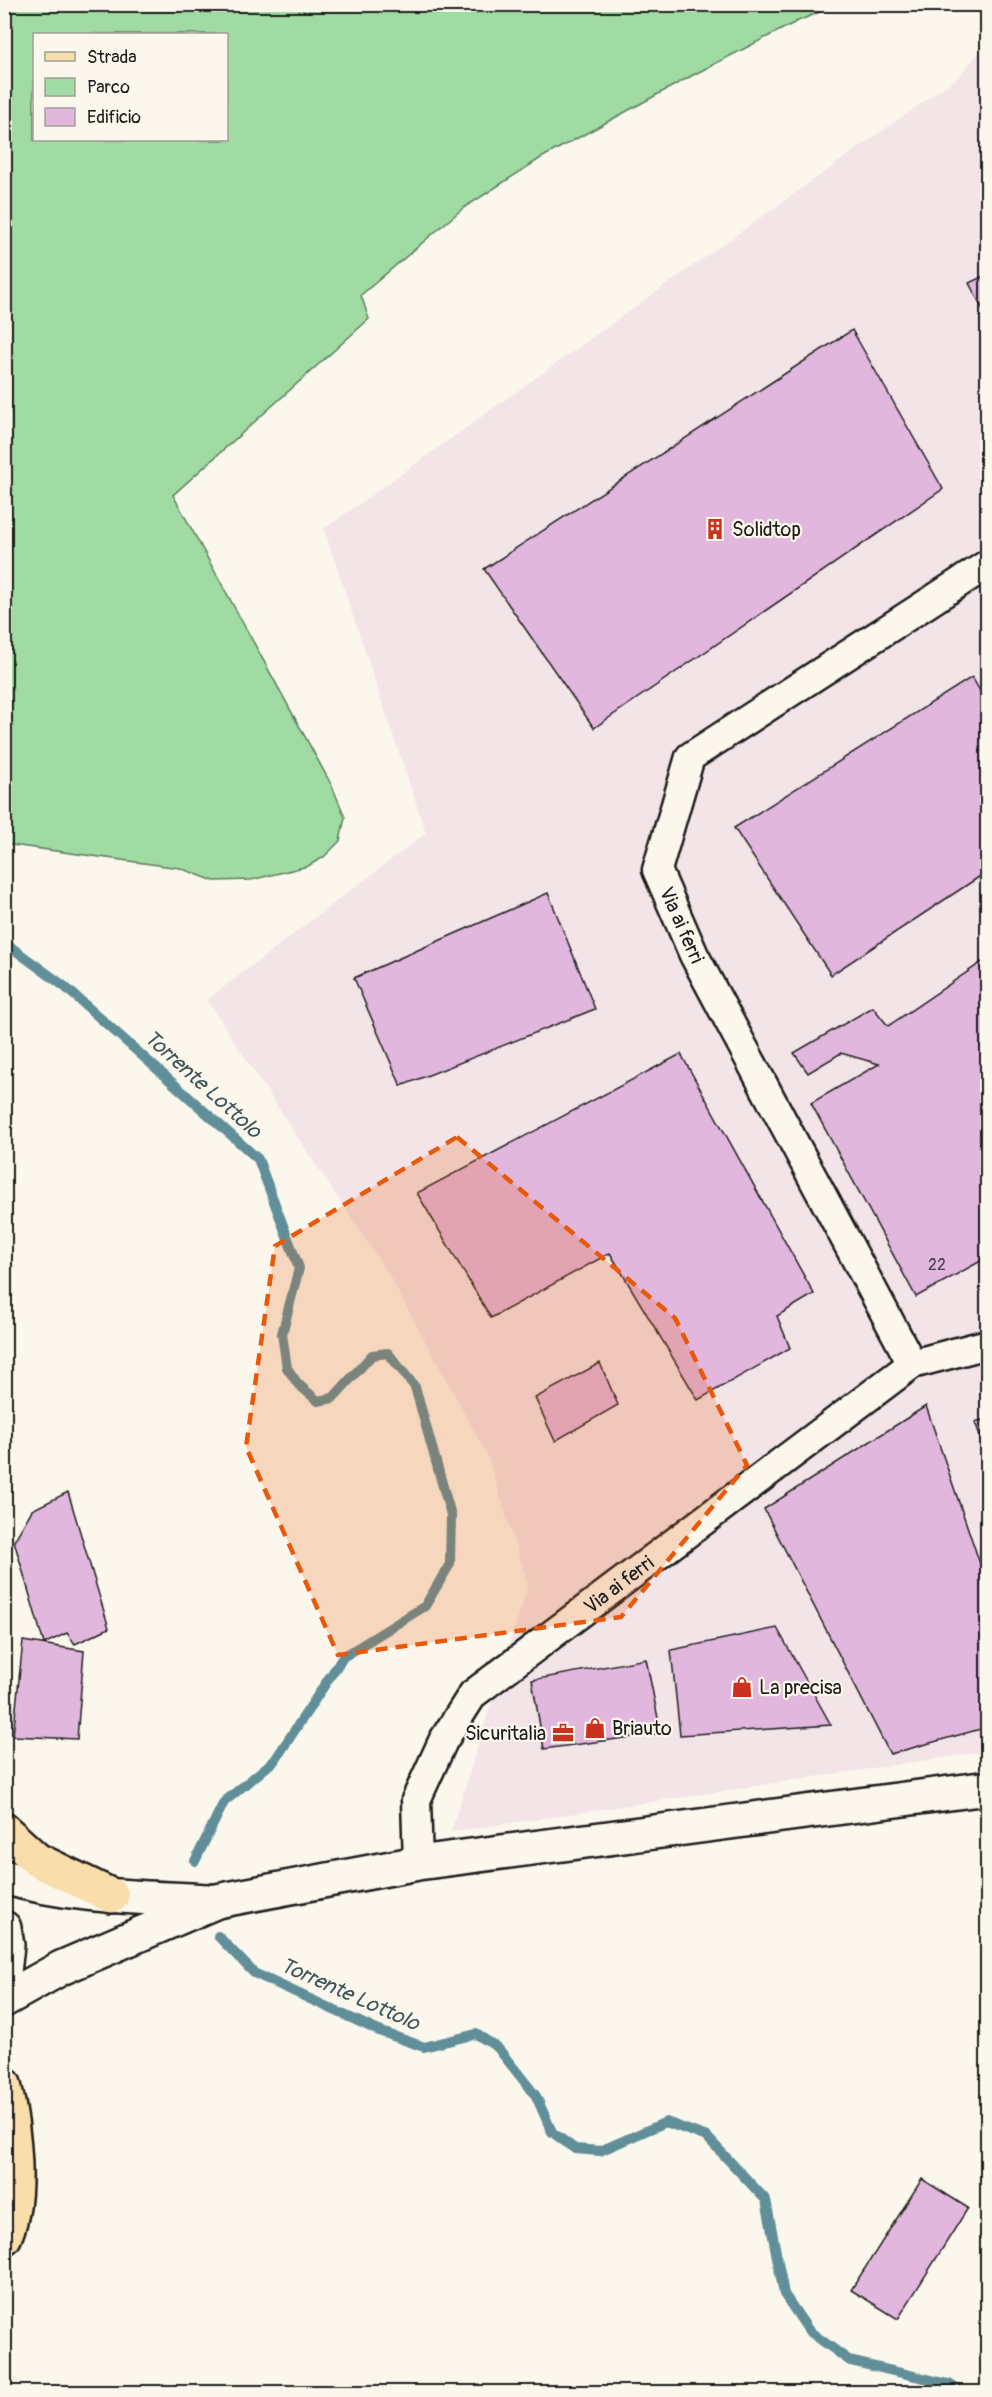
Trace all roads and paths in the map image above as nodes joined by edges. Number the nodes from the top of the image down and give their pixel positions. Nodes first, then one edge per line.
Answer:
1 (987, 564) edge
2 (987, 1344) edge
3 (912, 1364) junction
4 (978, 1793) edge
5 (4, 1830) edge
6 (418, 1863) junction
7 (4, 1877) edge
8 (112, 1896) junction
9 (217, 1901) junction
10 (4, 1928) edge
11 (4, 1972) edge
12 (4, 2000) edge
13 (4, 2084) edge
14 (10, 2143) edge
15 (4, 2238) edge

1 - 3 street, Via ai ferri
2 - 3 street, Via ai ferri
3 - 6 street, Via ai ferri
4 - 6 main road
5 - 8 main road
6 - 9 main road
7 - 8 main road
8 - 9 main road
9 - 12 main road
10 - 11 main road
13 - 14 main road
14 - 15 main road

